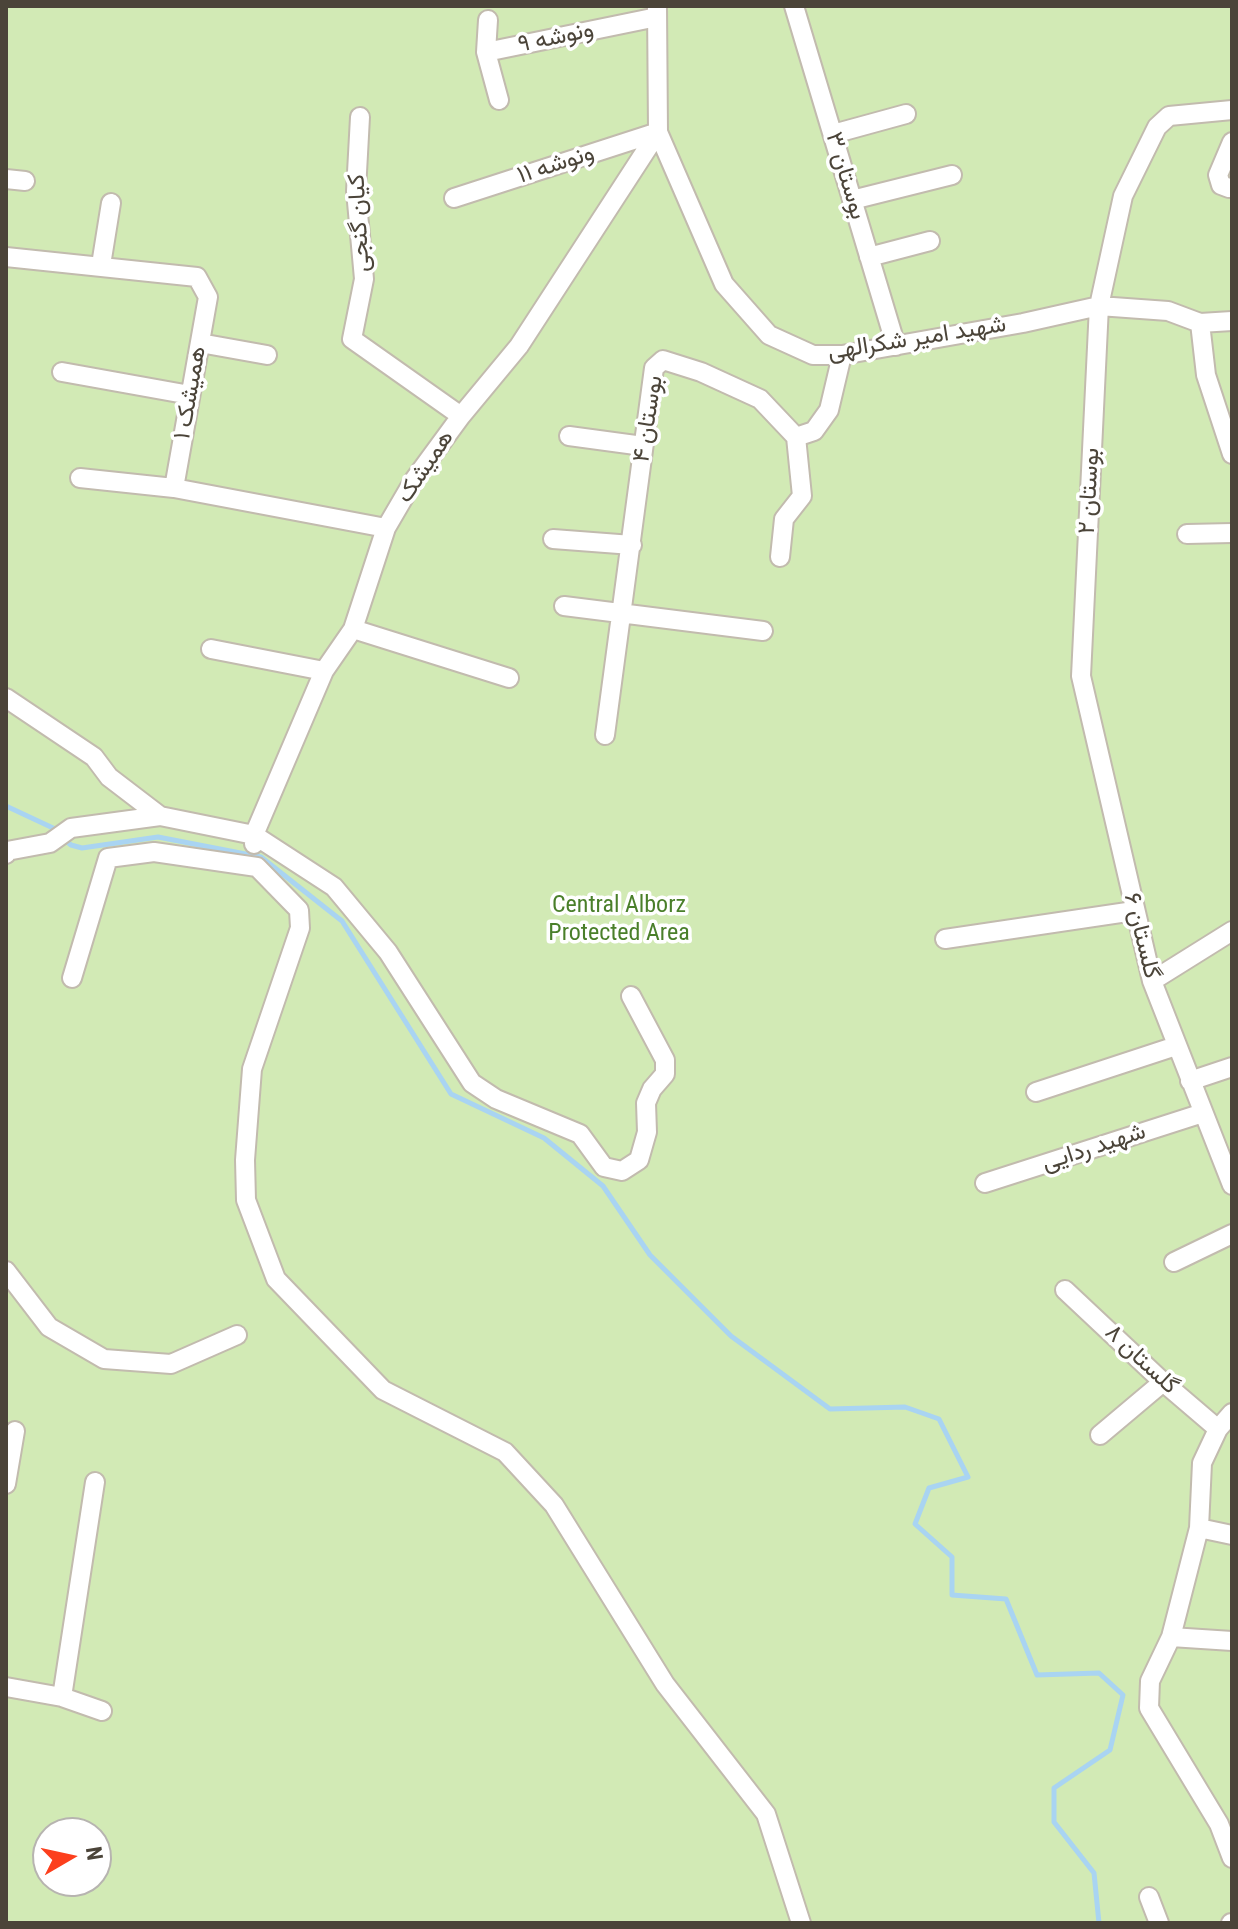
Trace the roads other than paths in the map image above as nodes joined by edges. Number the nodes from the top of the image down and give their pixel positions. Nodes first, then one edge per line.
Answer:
1 (794, 6) edge
2 (657, 11) edge
3 (488, 20) dead end
4 (486, 52) junction
5 (499, 100) dead end
6 (1232, 110) edge
7 (906, 114) dead end
8 (360, 117) dead end
9 (658, 132) junction
10 (833, 134) junction
11 (1232, 142) edge
12 (952, 175) dead end
13 (1229, 188) dead end
14 (454, 198) dead end
15 (852, 200) junction
16 (111, 203) dead end
17 (930, 241) dead end
18 (6, 257) edge
19 (869, 257) junction
20 (101, 265) junction
21 (1099, 306) junction
22 (1232, 321) edge
23 (1200, 323) junction
24 (200, 343) junction
25 (896, 346) junction
26 (267, 355) dead end
27 (842, 355) junction
28 (62, 372) dead end
29 (190, 395) junction
30 (461, 416) junction
31 (569, 436) dead end
32 (796, 437) junction
33 (643, 446) junction
34 (1232, 454) edge
35 (80, 478) dead end
36 (174, 488) junction
37 (386, 528) junction
38 (1232, 533) edge
39 (1187, 534) dead end
40 (553, 539) dead end
41 (632, 545) junction
42 (780, 557) dead end
43 (564, 606) dead end
44 (622, 613) junction
45 (353, 629) junction
46 (763, 631) dead end
47 (211, 649) dead end
48 (324, 671) junction
49 (1081, 676) joint
50 (509, 678) dead end
51 (6, 698) edge
52 (605, 735) dead end
53 (160, 816) junction
54 (254, 840) junction
55 (6, 854) edge
56 (257, 867) junction
57 (1134, 911) junction
58 (1232, 931) edge
59 (945, 939) dead end
60 (72, 978) dead end
61 (1152, 981) junction
62 (631, 996) dead end
63 (1176, 1046) junction
64 (1232, 1067) edge
65 (1190, 1081) junction
66 (1036, 1092) dead end
67 (1203, 1113) junction
68 (1224, 1145) edge
69 (985, 1183) dead end
70 (1232, 1185) edge
71 (1232, 1234) edge
72 (1174, 1262) dead end
73 (6, 1271) edge
74 (1065, 1290) dead end
75 (237, 1335) dead end
76 (1163, 1382) junction
77 (1232, 1413) edge
78 (1218, 1429) junction
79 (15, 1431) dead end
80 (1100, 1435) dead end
81 (95, 1482) dead end
82 (6, 1484) edge
83 (1199, 1528) junction
84 (1232, 1535) edge
85 (1171, 1637) junction
86 (1232, 1641) edge
87 (6, 1687) edge
88 (62, 1697) junction
89 (102, 1711) dead end
90 (1226, 1822) edge
91 (1232, 1858) edge
92 (1149, 1897) dead end
93 (801, 1923) edge
94 (1159, 1923) edge

1 - 10 street, بوستان ۳
2 - 4 street, ونوشه ۹
2 - 9 street, شهید امیر شکرالهی
3 - 4 street, ونوشه ۹
4 - 5 street
6 - 21 street, بوستان ۲
7 - 10 street
8 - 30 street, کیان گنجی
9 - 14 street, ونوشه ۱۱
9 - 27 street, شهید امیر شکرالهی
9 - 30 street, همیشک
10 - 15 street, بوستان ۳
11 - 13 street
12 - 15 street
15 - 19 street, بوستان ۳
16 - 20 street
17 - 19 street
18 - 20 street, همیشک ۱
19 - 25 street, بوستان ۳
20 - 24 street, همیشک ۱
21 - 23 street, شهید امیر شکرالهی
21 - 25 street, شهید امیر شکرالهی
21 - 49 street, بوستان ۲
22 - 23 street, شهید امیر شکرالهی
23 - 34 street
24 - 26 street
24 - 29 street, همیشک ۱
25 - 27 street, شهید امیر شکرالهی
27 - 32 street
28 - 29 street
29 - 36 street, همیشک ۱
30 - 37 street, همیشک
31 - 33 street
32 - 33 street, بوستان ۴
32 - 42 street
33 - 41 street, بوستان ۴
35 - 36 street
36 - 37 street
37 - 45 street, همیشک
38 - 39 street
40 - 41 street
41 - 44 street, بوستان ۴
43 - 44 street
44 - 46 street
44 - 52 street, بوستان ۴
45 - 48 street, همیشک
45 - 50 street
47 - 48 street
48 - 54 street, همیشک
49 - 57 street, گلستان ۶
51 - 53 street
53 - 54 street
53 - 55 street
54 - 56 street
54 - 62 street
56 - 60 street
56 - 93 street
57 - 59 street
57 - 61 street, گلستان ۶
58 - 61 street
61 - 63 street, گلستان ۶
63 - 65 street, گلستان ۶
63 - 66 street
64 - 65 street
65 - 67 street, گلستان ۶
67 - 68 street, گلستان ۶
67 - 69 street, شهید ردایی
68 - 70 street, گلستان ۶
71 - 72 street
73 - 75 street
74 - 76 street, گلستان ۸
76 - 78 street, گلستان ۸
76 - 80 street
77 - 78 street
78 - 83 street
79 - 82 street
81 - 88 street
83 - 84 street
83 - 85 street
85 - 86 street
85 - 90 street
87 - 88 street
88 - 89 street
90 - 91 street
92 - 94 street

